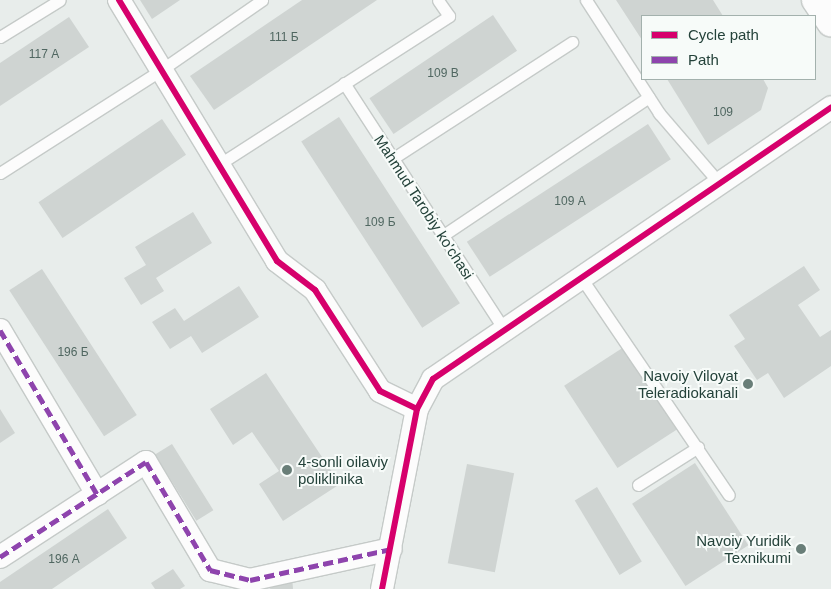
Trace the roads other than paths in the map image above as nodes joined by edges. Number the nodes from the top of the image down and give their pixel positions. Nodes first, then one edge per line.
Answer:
1 (60, 0) edge
2 (119, 0) edge
3 (262, 0) edge
4 (438, 0) edge
5 (586, 0) edge
6 (816, 0) edge
7 (831, 22) edge
8 (0, 37) edge
9 (572, 42) dead end
10 (161, 70) junction
11 (344, 83) junction
12 (649, 97) junction
13 (831, 108) edge
14 (392, 159) junction
15 (218, 165) junction
16 (1, 170) edge
17 (721, 185) junction
18 (442, 236) junction
19 (582, 279) junction
20 (0, 330) edge
21 (505, 331) junction
22 (417, 409) junction
23 (698, 447) junction
24 (638, 484) dead end
25 (98, 494) junction
26 (729, 495) dead end
27 (391, 549) junction
28 (0, 556) edge
29 (243, 584) edge
30 (382, 589) edge

1 - 8 lane
2 - 10 street
3 - 10 lane
4 - 11 lane
5 - 12 lane
6 - 7 main road
9 - 14 lane
10 - 15 street
10 - 16 lane
11 - 14 lane, Mahmud Tarobiy ko'chasi
11 - 15 lane
12 - 17 lane
12 - 18 lane
13 - 17 street
14 - 18 lane, Mahmud Tarobiy ko'chasi
15 - 22 street
17 - 19 street
18 - 21 lane, Mahmud Tarobiy ko'chasi
19 - 21 street
19 - 23 lane
20 - 25 street
21 - 22 street
22 - 27 street
23 - 24 lane
23 - 26 lane
25 - 28 street
25 - 29 street
27 - 29 street
27 - 30 street

